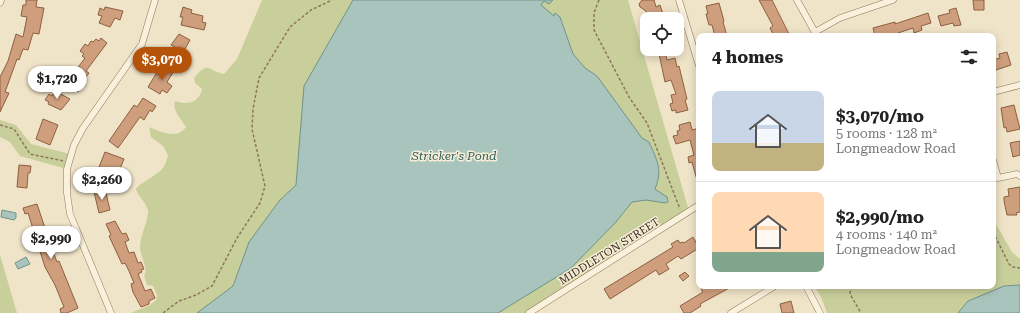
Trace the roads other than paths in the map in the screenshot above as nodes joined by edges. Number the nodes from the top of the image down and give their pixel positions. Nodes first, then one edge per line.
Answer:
1 (155, 0) edge
2 (679, 0) edge
3 (797, 0) edge
4 (893, 0) edge
5 (815, 33) edge
6 (818, 33) edge
7 (696, 56) edge
8 (1020, 85) edge
9 (996, 91) edge
10 (996, 171) edge
11 (1020, 176) edge
12 (696, 207) edge
13 (770, 289) edge
14 (808, 289) edge
15 (110, 313) edge
16 (529, 313) edge
17 (731, 313) edge
18 (820, 313) edge

1 - 15 street
2 - 7 street
3 - 5 street
4 - 6 street
8 - 9 street
10 - 11 street
12 - 16 street, MIDDLETON STREET
13 - 17 street
14 - 18 street

